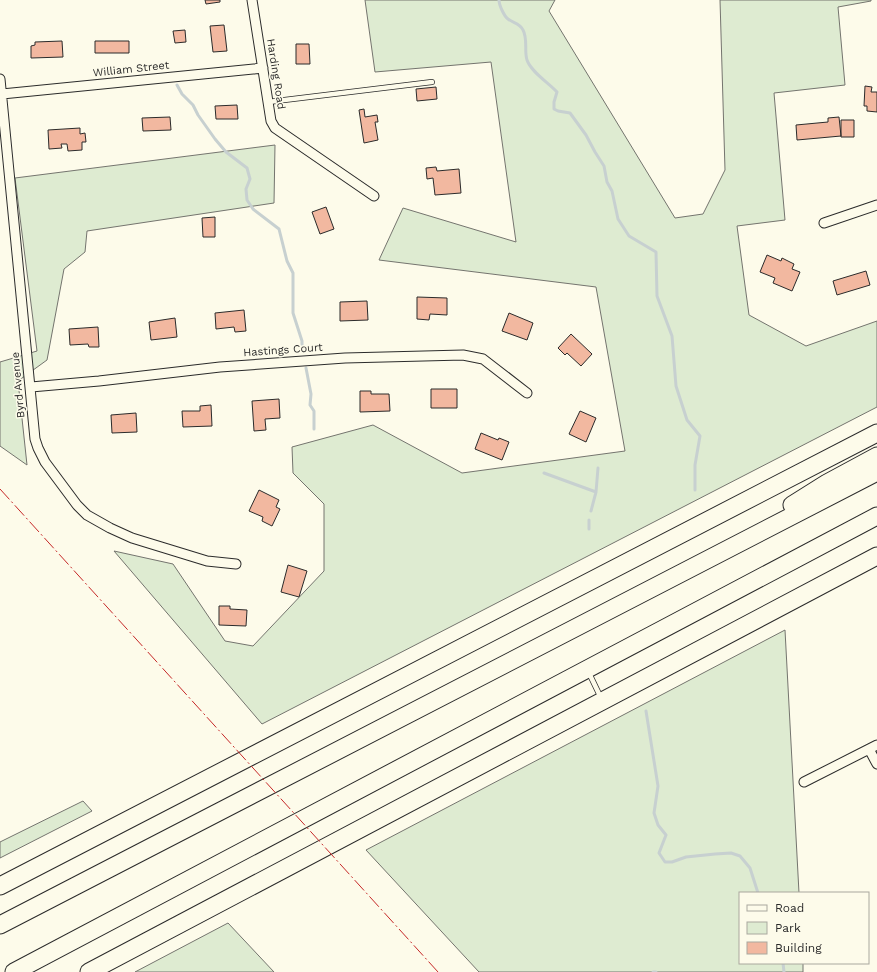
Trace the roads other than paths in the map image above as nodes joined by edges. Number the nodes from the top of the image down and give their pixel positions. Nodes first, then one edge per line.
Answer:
1 (252, 0) edge
2 (263, 68) junction
3 (0, 79) edge
4 (432, 82) dead end
5 (2, 94) junction
6 (268, 102) junction
7 (374, 196) dead end
8 (877, 205) edge
9 (824, 223) dead end
10 (30, 387) junction
11 (527, 393) dead end
12 (877, 433) edge
13 (877, 456) edge
14 (877, 472) edge
15 (877, 516) edge
16 (877, 556) edge
17 (705, 561) junction
18 (236, 564) dead end
19 (587, 669) junction
20 (602, 701) junction
21 (873, 747) edge
22 (877, 764) edge
23 (804, 782) dead end
24 (0, 886) edge
25 (0, 925) edge
26 (14, 972) edge
27 (89, 972) edge

1 - 2 street, Harding Road
2 - 5 street, William Street
2 - 6 street, Harding Road
3 - 5 street, Byrd Avenue
4 - 6 lane
5 - 10 street, Byrd Avenue
6 - 7 street, Harding Road
8 - 9 street
10 - 11 street, Hastings Court
10 - 18 street, Byrd Avenue
12 - 24 highway
13 - 17 highway
14 - 17 highway
15 - 19 highway
16 - 20 highway
17 - 25 highway
19 - 20 lane
19 - 26 highway
20 - 27 highway
21 - 22 street
21 - 23 street

